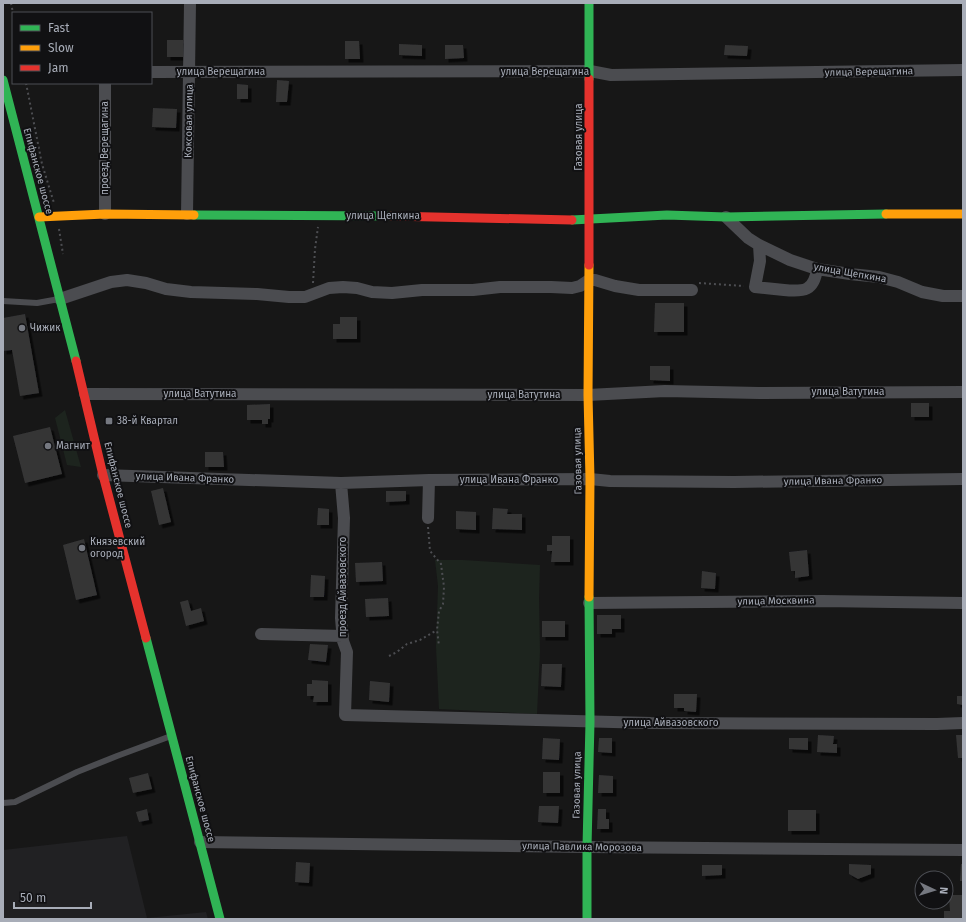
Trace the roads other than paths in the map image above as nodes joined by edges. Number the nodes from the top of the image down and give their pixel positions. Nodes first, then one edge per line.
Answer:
1 (190, 3) edge
2 (589, 3) edge
3 (963, 70) edge
4 (590, 71) junction
5 (152, 72) edge
6 (189, 72) junction
7 (3, 80) edge
8 (105, 84) edge
9 (105, 214) junction
10 (187, 214) junction
11 (963, 214) edge
12 (39, 217) junction
13 (726, 217) junction
14 (590, 218) junction
15 (759, 245) junction
16 (817, 268) junction
17 (589, 280) junction
18 (692, 290) road end
19 (963, 296) edge
20 (60, 299) junction
21 (3, 301) edge
22 (963, 392) edge
23 (85, 394) junction
24 (588, 396) junction
25 (103, 475) junction
26 (590, 479) junction
27 (963, 479) edge
28 (429, 480) junction
29 (341, 483) junction
30 (428, 518) road end
31 (588, 603) junction
32 (963, 603) edge
33 (261, 634) dead end
34 (343, 636) junction
35 (345, 715) joint
36 (590, 722) junction
37 (963, 723) edge
38 (172, 735) junction
39 (3, 803) edge
40 (200, 842) junction
41 (587, 847) junction
42 (963, 850) edge
43 (220, 919) edge
44 (587, 919) edge

1 - 6 street, Коксовая улица
2 - 4 street, Газовая улица
3 - 4 street, улица Верещагина
4 - 6 street, улица Верещагина
4 - 14 street, Газовая улица
5 - 6 street, улица Верещагина
6 - 10 street, Коксовая улица
7 - 12 street, Епифанское шоссе
8 - 9 street, проезд Верещагина
9 - 10 street, улица Щепкина
9 - 12 street, улица Щепкина
10 - 14 street, улица Щепкина
11 - 13 street, улица Щепкина
12 - 20 street, Епифанское шоссе
13 - 14 street, улица Щепкина
13 - 15 street, улица Щепкина
14 - 17 street, Газовая улица
15 - 16 street, улица Щепкина
15 - 16 street
16 - 19 street, улица Щепкина
17 - 18 street
17 - 20 street
17 - 24 street, Газовая улица
20 - 21 lane
20 - 23 street, Епифанское шоссе
22 - 24 street, улица Ватутина
23 - 24 street, улица Ватутина
23 - 25 street, Епифанское шоссе
24 - 26 street, Газовая улица
25 - 29 street, улица Ивана Франко
25 - 38 street, Епифанское шоссе
26 - 27 street, улица Ивана Франко
26 - 28 street, улица Ивана Франко
26 - 31 street, Газовая улица
28 - 29 street, улица Ивана Франко
28 - 30 street
29 - 34 street, проезд Айвазовского
31 - 32 street, улица Москвина
31 - 36 street, Газовая улица
33 - 34 street
34 - 35 street, проезд Айвазовского
35 - 36 street, улица Айвазовского
36 - 37 street, улица Айвазовского
36 - 41 street, Газовая улица
38 - 39 lane
38 - 40 street, Епифанское шоссе
40 - 41 street, улица Павлика Морозова
40 - 43 street, Епифанское шоссе
41 - 42 street, улица Павлика Морозова
41 - 44 street, Газовая улица

